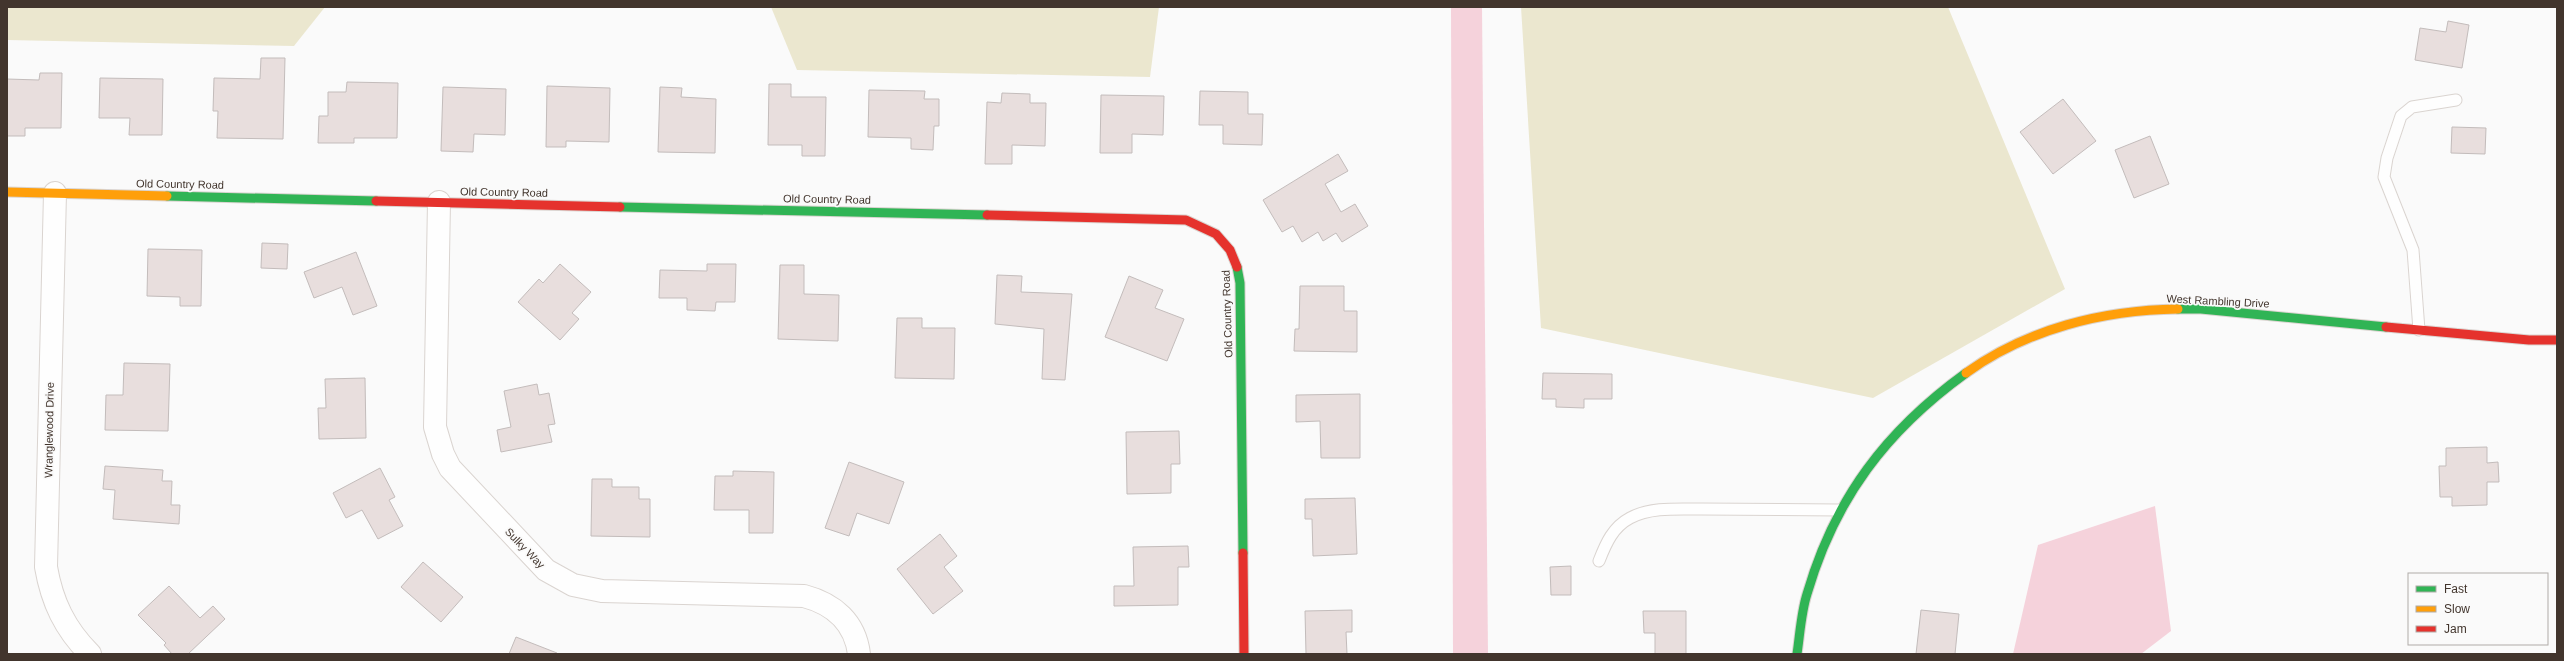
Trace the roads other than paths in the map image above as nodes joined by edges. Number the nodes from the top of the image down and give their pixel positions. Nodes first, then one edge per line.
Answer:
1 (2456, 100) dead end
2 (7, 192) edge
3 (54, 193) junction
4 (439, 202) junction
5 (2419, 330) junction
6 (2557, 340) edge
7 (1840, 510) junction
8 (1599, 561) dead end
9 (90, 654) edge
10 (859, 654) edge
11 (1244, 654) edge
12 (1797, 654) edge

1 - 5 lane
2 - 3 street, Old Country Road
3 - 4 street, Old Country Road
3 - 9 street, Wranglewood Drive
4 - 10 street, Sulky Way
4 - 11 street, Old Country Road
5 - 6 street, West Rambling Drive
5 - 7 street, West Rambling Drive
7 - 8 lane
7 - 12 street, West Rambling Drive

